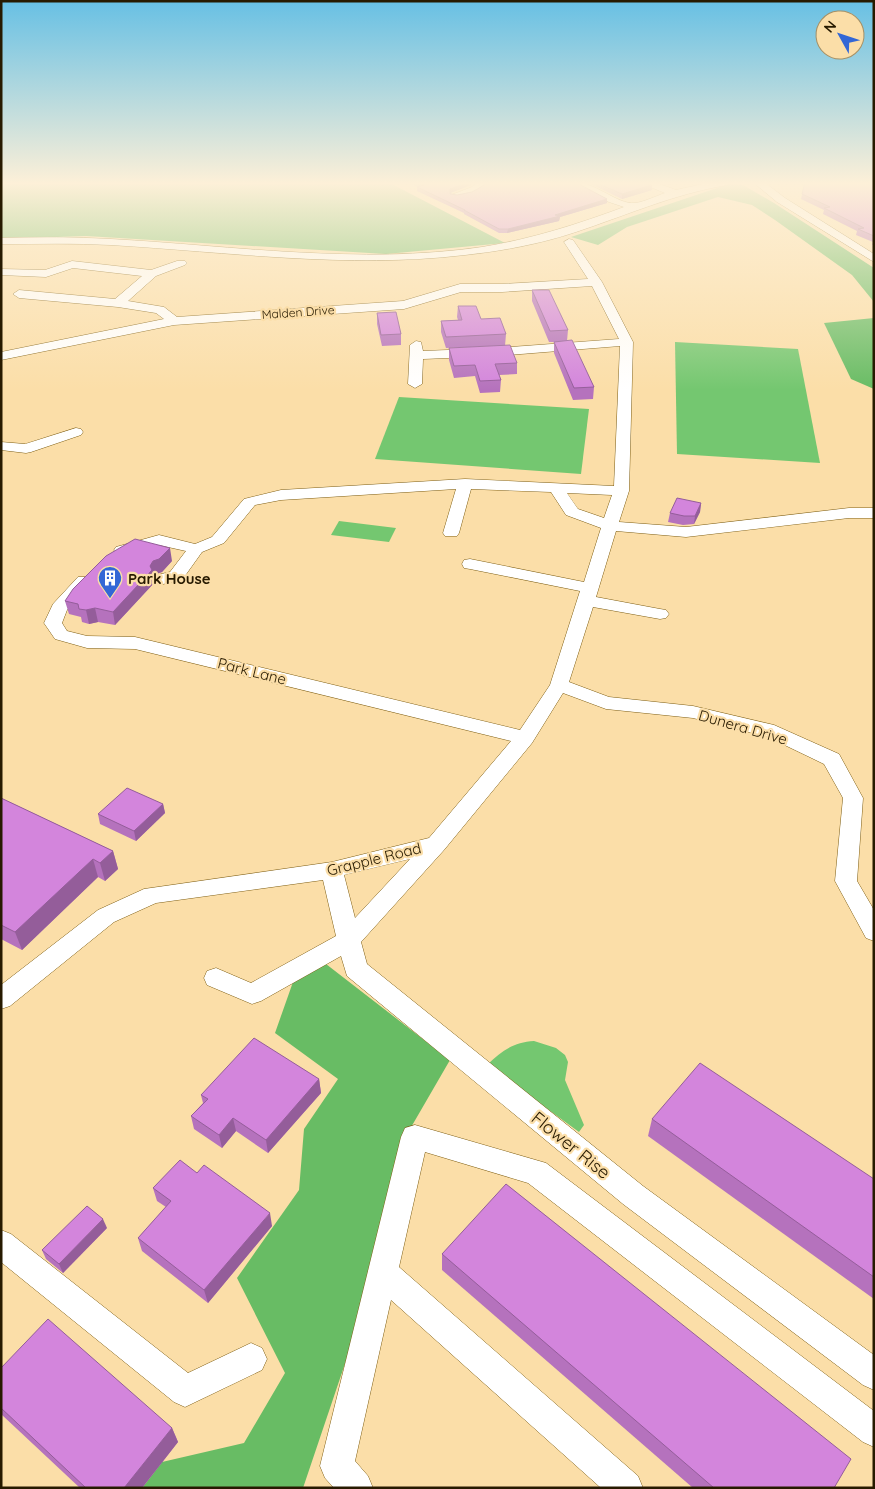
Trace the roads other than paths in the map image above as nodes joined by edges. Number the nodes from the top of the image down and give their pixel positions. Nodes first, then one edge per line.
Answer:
1 (240, 251) edge
2 (473, 251) edge
3 (576, 251) edge
4 (862, 251) edge
5 (874, 259) edge
6 (181, 263) dead end
7 (1, 272) edge
8 (46, 274) junction
9 (152, 274) junction
10 (596, 282) junction
11 (19, 294) dead end
12 (60, 297) junction
13 (118, 303) junction
14 (174, 321) junction
15 (571, 329) dead end
16 (627, 342) junction
17 (576, 346) junction
18 (1, 356) edge
19 (414, 384) dead end
20 (76, 432) dead end
21 (1, 446) edge
22 (465, 484) junction
23 (556, 488) junction
24 (621, 491) junction
25 (874, 513) edge
26 (610, 526) junction
27 (451, 533) dead end
28 (196, 549) junction
29 (470, 564) dead end
30 (163, 579) dead end
31 (588, 594) junction
32 (660, 614) dead end
33 (558, 685) junction
34 (525, 738) junction
35 (436, 844) junction
36 (332, 870) junction
37 (874, 932) edge
38 (349, 940) junction
39 (216, 978) dead end
40 (1, 999) edge
41 (1, 1244) edge
42 (383, 1273) junction
43 (251, 1359) dead end
44 (874, 1374) edge
45 (874, 1431) edge
46 (356, 1488) edge
47 (626, 1488) edge

1 - 2 street
3 - 10 street
4 - 5 street
6 - 9 street
7 - 8 street
8 - 9 street
8 - 12 street
9 - 13 street
10 - 14 street, Malden Drive
10 - 16 street
11 - 12 street
12 - 13 street
13 - 14 street
14 - 18 street, Malden Drive
15 - 17 street
16 - 17 street
16 - 24 street, Grapple Road
17 - 19 street
20 - 21 street
22 - 23 street
22 - 27 street
22 - 28 street
23 - 24 street
23 - 26 street
24 - 26 street, Grapple Road
25 - 26 street
26 - 31 street, Grapple Road
28 - 30 street
28 - 34 street, Park Lane
29 - 31 street
31 - 32 street
31 - 33 street, Grapple Road
33 - 34 street, Grapple Road
33 - 37 street, Dunera Drive
34 - 35 street, Grapple Road
35 - 36 street, Grapple Road
35 - 38 street
36 - 38 street, Flower Rise
36 - 40 street, Grapple Road
38 - 39 street
38 - 44 street, Flower Rise
41 - 43 street
42 - 45 street
42 - 46 street
42 - 47 street

